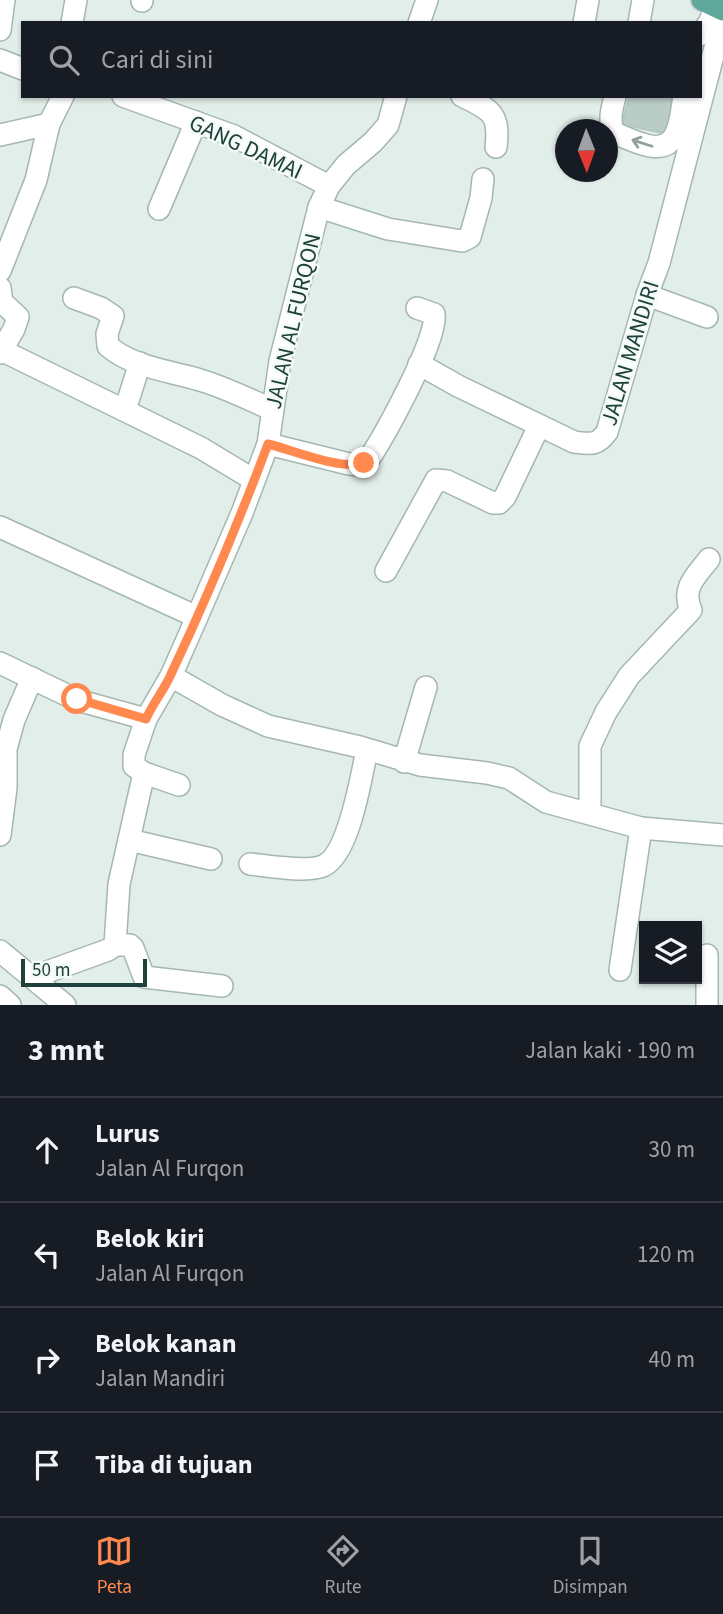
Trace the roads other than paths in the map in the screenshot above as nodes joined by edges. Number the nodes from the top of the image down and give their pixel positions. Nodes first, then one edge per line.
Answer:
1 (4, 0) edge
2 (76, 0) edge
3 (427, 0) edge
4 (588, 0) edge
5 (714, 5) edge
6 (72, 21) edge
7 (420, 21) edge
8 (584, 21) edge
9 (723, 27) edge
10 (0, 30) edge
11 (702, 32) edge
12 (0, 60) edge
13 (21, 68) edge
14 (61, 98) edge
15 (128, 98) edge
16 (396, 98) edge
17 (466, 98) edge
18 (615, 98) edge
19 (684, 98) edge
20 (196, 122) junction
21 (49, 124) junction
22 (0, 135) edge
23 (496, 147) dead end
24 (483, 179) dead end
25 (329, 187) junction
26 (318, 207) junction
27 (159, 209) dead end
28 (0, 271) edge
29 (0, 288) edge
30 (647, 295) junction
31 (74, 298) dead end
32 (417, 308) dead end
33 (707, 317) dead end
34 (1, 351) edge
35 (140, 363) junction
36 (419, 364) junction
37 (271, 409) junction
38 (125, 410) junction
39 (539, 426) junction
40 (268, 444) junction
41 (254, 480) junction
42 (0, 527) edge
43 (709, 559) dead end
44 (386, 571) dead end
45 (197, 617) junction
46 (0, 663) edge
47 (171, 676) junction
48 (32, 678) junction
49 (426, 687) dead end
50 (146, 719) junction
51 (368, 750) junction
52 (404, 762) junction
53 (144, 773) junction
54 (179, 785) dead end
55 (590, 813) junction
56 (641, 828) junction
57 (0, 835) edge
58 (723, 835) edge
59 (129, 840) junction
60 (211, 859) dead end
61 (250, 864) dead end
62 (115, 945) junction
63 (0, 951) edge
64 (707, 955) dead end
65 (621, 970) dead end
66 (33, 977) junction
67 (222, 986) dead end
68 (0, 996) edge
69 (712, 996) edge
70 (10, 1005) edge
71 (65, 1005) edge

1 - 10 street
2 - 6 street
3 - 7 street
4 - 8 street
5 - 11 street
9 - 30 street, JALAN MANDIRI
12 - 13 street
14 - 21 street
15 - 20 street, GANG DAMAI
16 - 25 street, JALAN AL FURQON
17 - 23 street
19 -> 18 street
20 - 25 street, GANG DAMAI
20 - 27 street
21 - 22 street
21 - 28 street
24 - 26 street
25 - 26 street, JALAN AL FURQON
26 - 37 street, JALAN AL FURQON
29 - 34 street
30 - 33 street
30 - 39 street, JALAN MANDIRI
31 - 35 street
32 - 36 street
34 - 38 street
35 - 37 street
35 - 38 street
36 - 39 street, JALAN MANDIRI
36 - 40 street
37 - 40 street, JALAN AL FURQON
38 - 41 street
39 - 44 street
40 - 41 street, JALAN AL FURQON
41 - 45 street, JALAN AL FURQON
42 - 45 street
43 - 55 street
45 - 47 street, JALAN AL FURQON
46 - 48 street
47 - 50 street, JALAN AL FURQON
47 - 51 street
48 - 50 street
48 - 57 street
49 - 52 street
50 - 53 street, JALAN AL FURQON
51 - 52 street
51 - 61 street
52 - 55 street
53 - 54 street
53 - 59 street
55 - 56 street
56 - 58 street
56 - 65 street
59 - 60 street
59 - 62 street
62 - 66 street
62 - 67 street
63 - 66 street
64 - 69 street
66 - 71 street
68 - 70 street

